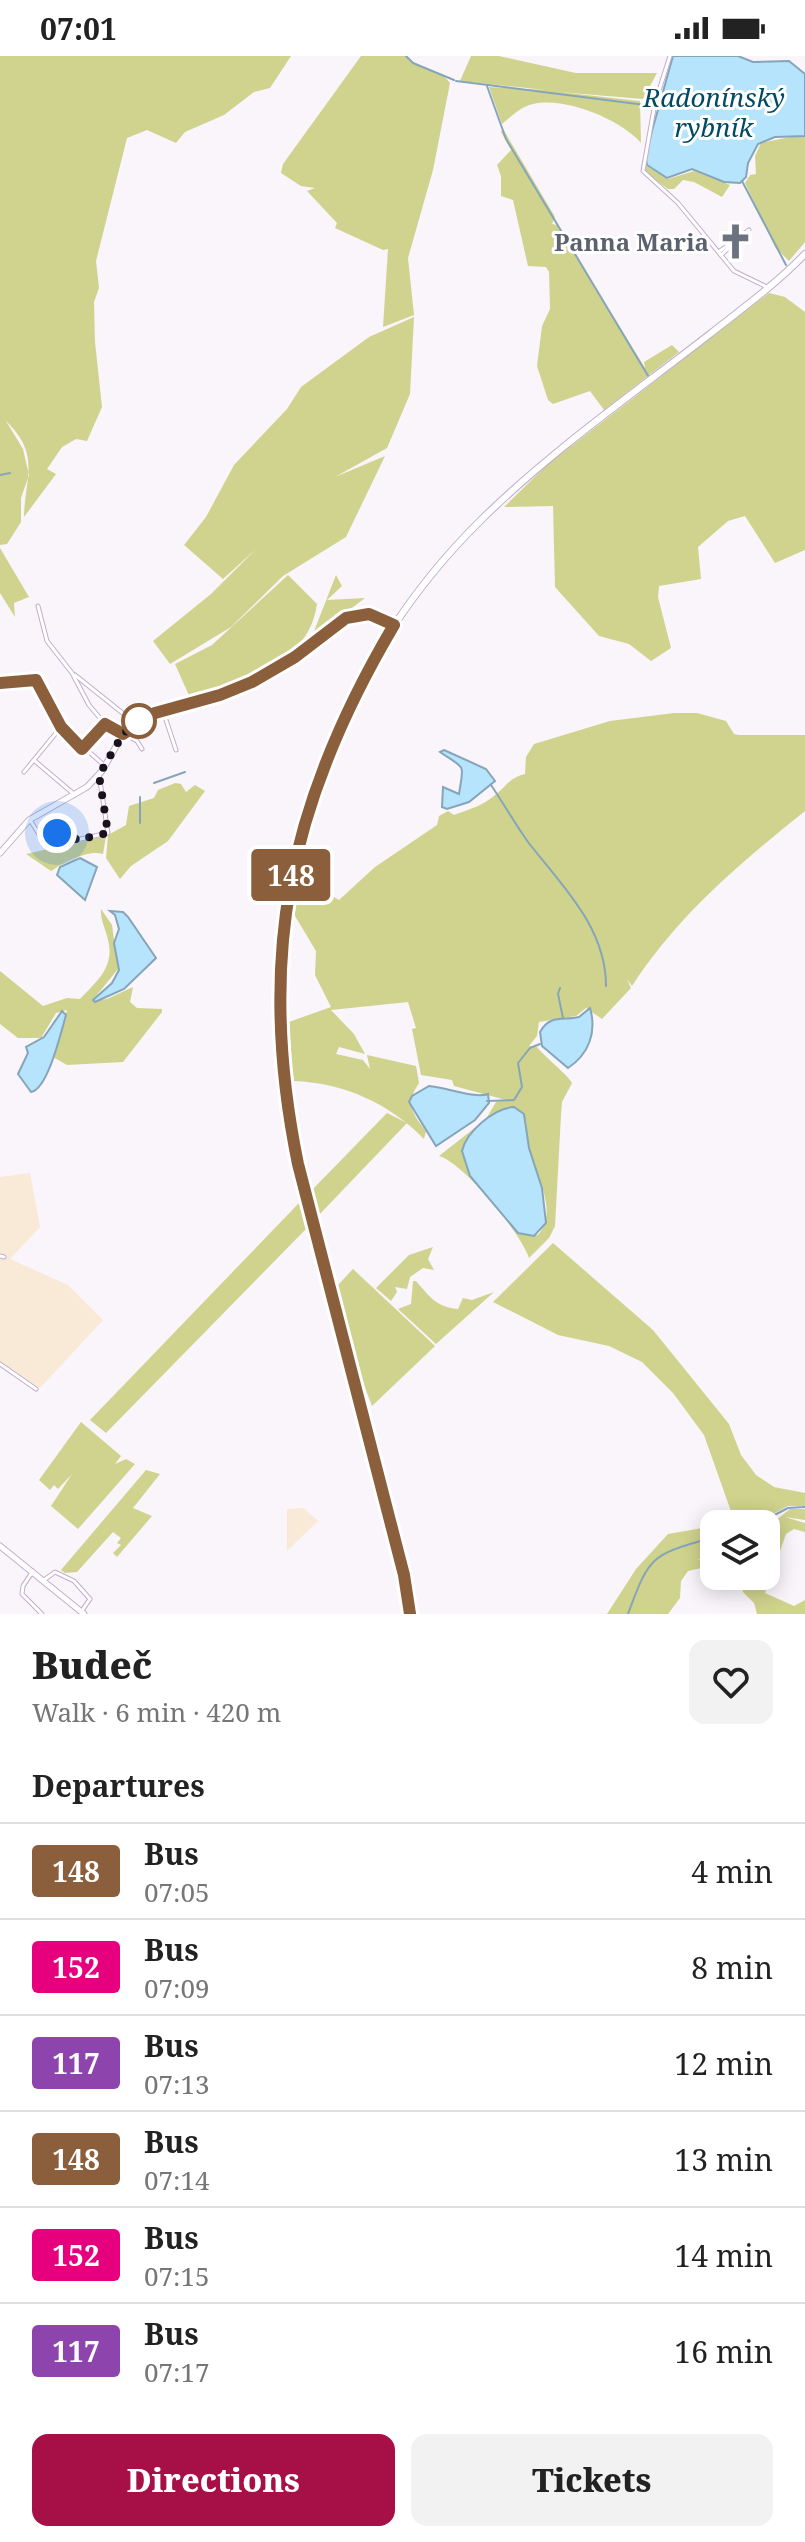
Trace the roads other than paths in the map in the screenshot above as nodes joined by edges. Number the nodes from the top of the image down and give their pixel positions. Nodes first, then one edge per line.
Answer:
1 (670, 56) edge
2 (720, 254) junction
3 (805, 254) edge
4 (769, 288) junction
5 (38, 606) dead end
6 (394, 625) junction
7 (72, 673) junction
8 (0, 683) edge
9 (163, 711) junction
10 (135, 723) junction
11 (105, 724) junction
12 (61, 727) junction
13 (123, 734) junction
14 (82, 749) junction
15 (142, 749) dead end
16 (176, 750) dead end
17 (34, 760) junction
18 (105, 766) junction
19 (24, 772) dead end
20 (99, 775) junction
21 (75, 795) junction
22 (30, 819) junction
23 (0, 853) edge
24 (0, 1364) edge
25 (36, 1389) dead end
26 (0, 1546) edge
27 (33, 1571) junction
28 (44, 1580) junction
29 (83, 1613) edge
30 (42, 1614) edge
31 (410, 1614) edge

1 - 2 street
2 - 2 street
2 - 4 street
3 - 4 main road
4 - 6 main road
5 - 7 street
6 - 9 street
6 - 31 main road
7 - 10 street
7 - 11 street
8 - 12 street
9 - 10 street
9 - 16 street
10 - 13 street
11 - 13 street
11 - 14 street
12 - 14 street
12 - 17 street
13 - 15 street
13 - 18 street
14 - 18 street
17 - 19 street
17 - 21 street
18 - 20 street
20 - 21 street
20 - 22 street
21 - 22 street
22 - 23 street
24 - 25 street
26 - 27 street
27 - 28 street
27 - 30 street
28 - 29 street
28 - 29 street

